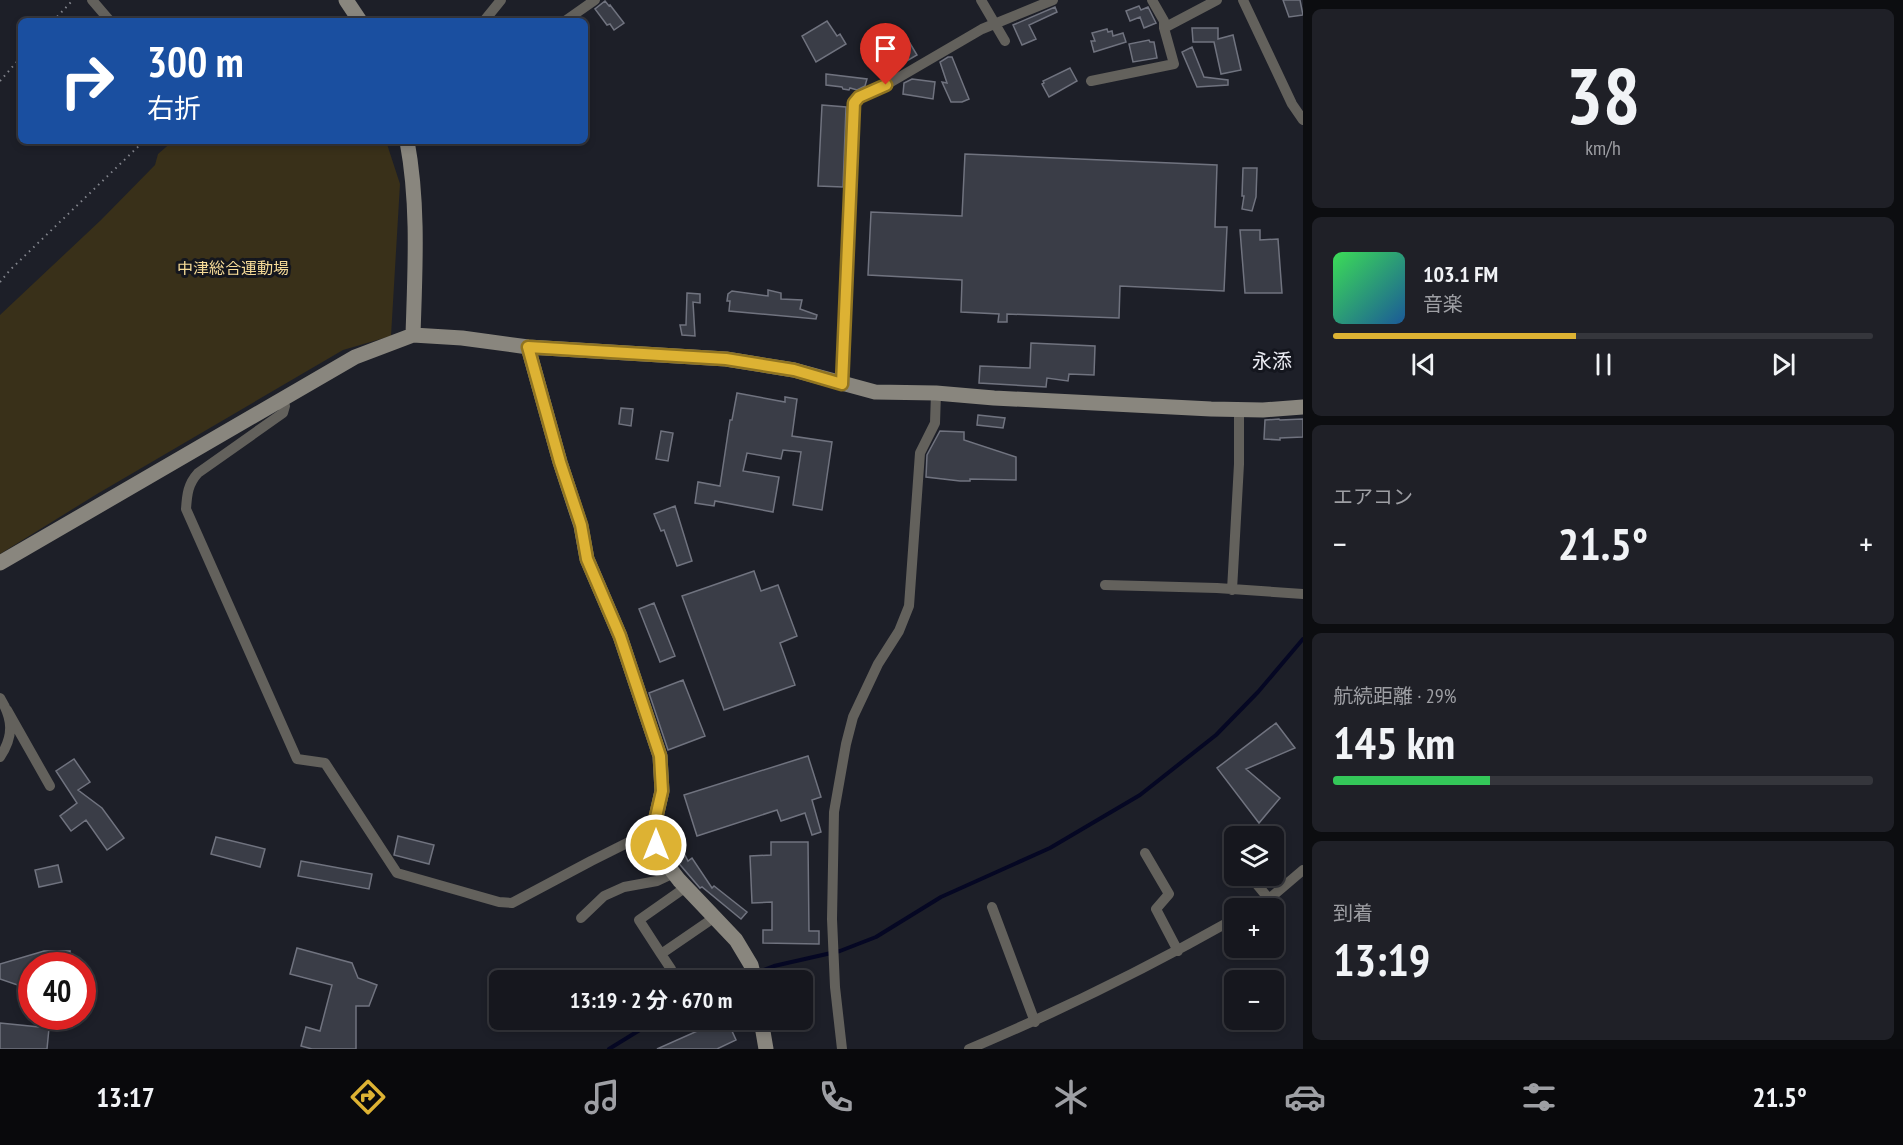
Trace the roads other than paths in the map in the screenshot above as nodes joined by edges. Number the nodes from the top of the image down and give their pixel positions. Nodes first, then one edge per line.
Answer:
1 (92, 0) edge
2 (346, 0) edge
3 (501, 0) edge
4 (595, 0) edge
5 (981, 0) edge
6 (1053, 0) edge
7 (1152, 0) edge
8 (1217, 0) edge
9 (1243, 0) edge
10 (107, 18) edge
11 (358, 18) edge
12 (486, 18) edge
13 (569, 18) edge
14 (996, 24) junction
15 (1164, 28) junction
16 (1005, 41) dead end
17 (1091, 81) dead end
18 (1303, 120) edge
19 (407, 144) edge
20 (412, 335) junction
21 (528, 347) junction
22 (842, 384) junction
23 (936, 393) junction
24 (281, 399) junction
25 (1303, 407) edge
26 (1239, 409) junction
27 (0, 563) edge
28 (1105, 585) dead end
29 (1232, 590) junction
30 (1303, 594) edge
31 (0, 698) edge
32 (7, 710) junction
33 (0, 757) edge
34 (50, 786) dead end
35 (653, 830) junction
36 (1145, 852) dead end
37 (1303, 870) edge
38 (674, 873) junction
39 (1258, 886) edge
40 (686, 887) junction
41 (1268, 898) edge
42 (1270, 898) edge
43 (992, 907) dead end
44 (715, 917) junction
45 (581, 918) dead end
46 (1224, 925) edge
47 (1178, 951) junction
48 (661, 954) junction
49 (671, 969) dead end
50 (753, 970) edge
51 (1035, 1022) junction
52 (763, 1030) edge
53 (766, 1049) edge
54 (842, 1049) edge
55 (969, 1049) edge

1 - 10 street
2 - 11 street
3 - 12 street
4 - 13 street
5 - 14 street
6 - 14 street
7 - 15 street
8 - 15 street
9 - 18 street
14 - 16 street
14 - 22 street
15 - 17 street
19 - 20 street
20 - 21 street
20 - 24 street
21 - 22 street
21 - 35 street
22 - 23 street
23 - 26 street
23 - 54 street
24 - 27 street
24 - 35 street
25 - 26 street
26 - 29 street
28 - 29 street
29 - 30 street
31 - 32 street
32 - 33 street
32 - 34 street
35 - 38 street
36 - 47 street
37 - 42 street
38 - 40 street
38 - 45 street
39 - 41 street
40 - 44 street
40 - 48 street
43 - 51 street
44 - 48 street
44 - 50 street
46 - 47 street
47 - 51 street
48 - 49 street
51 - 55 street
52 - 53 street

